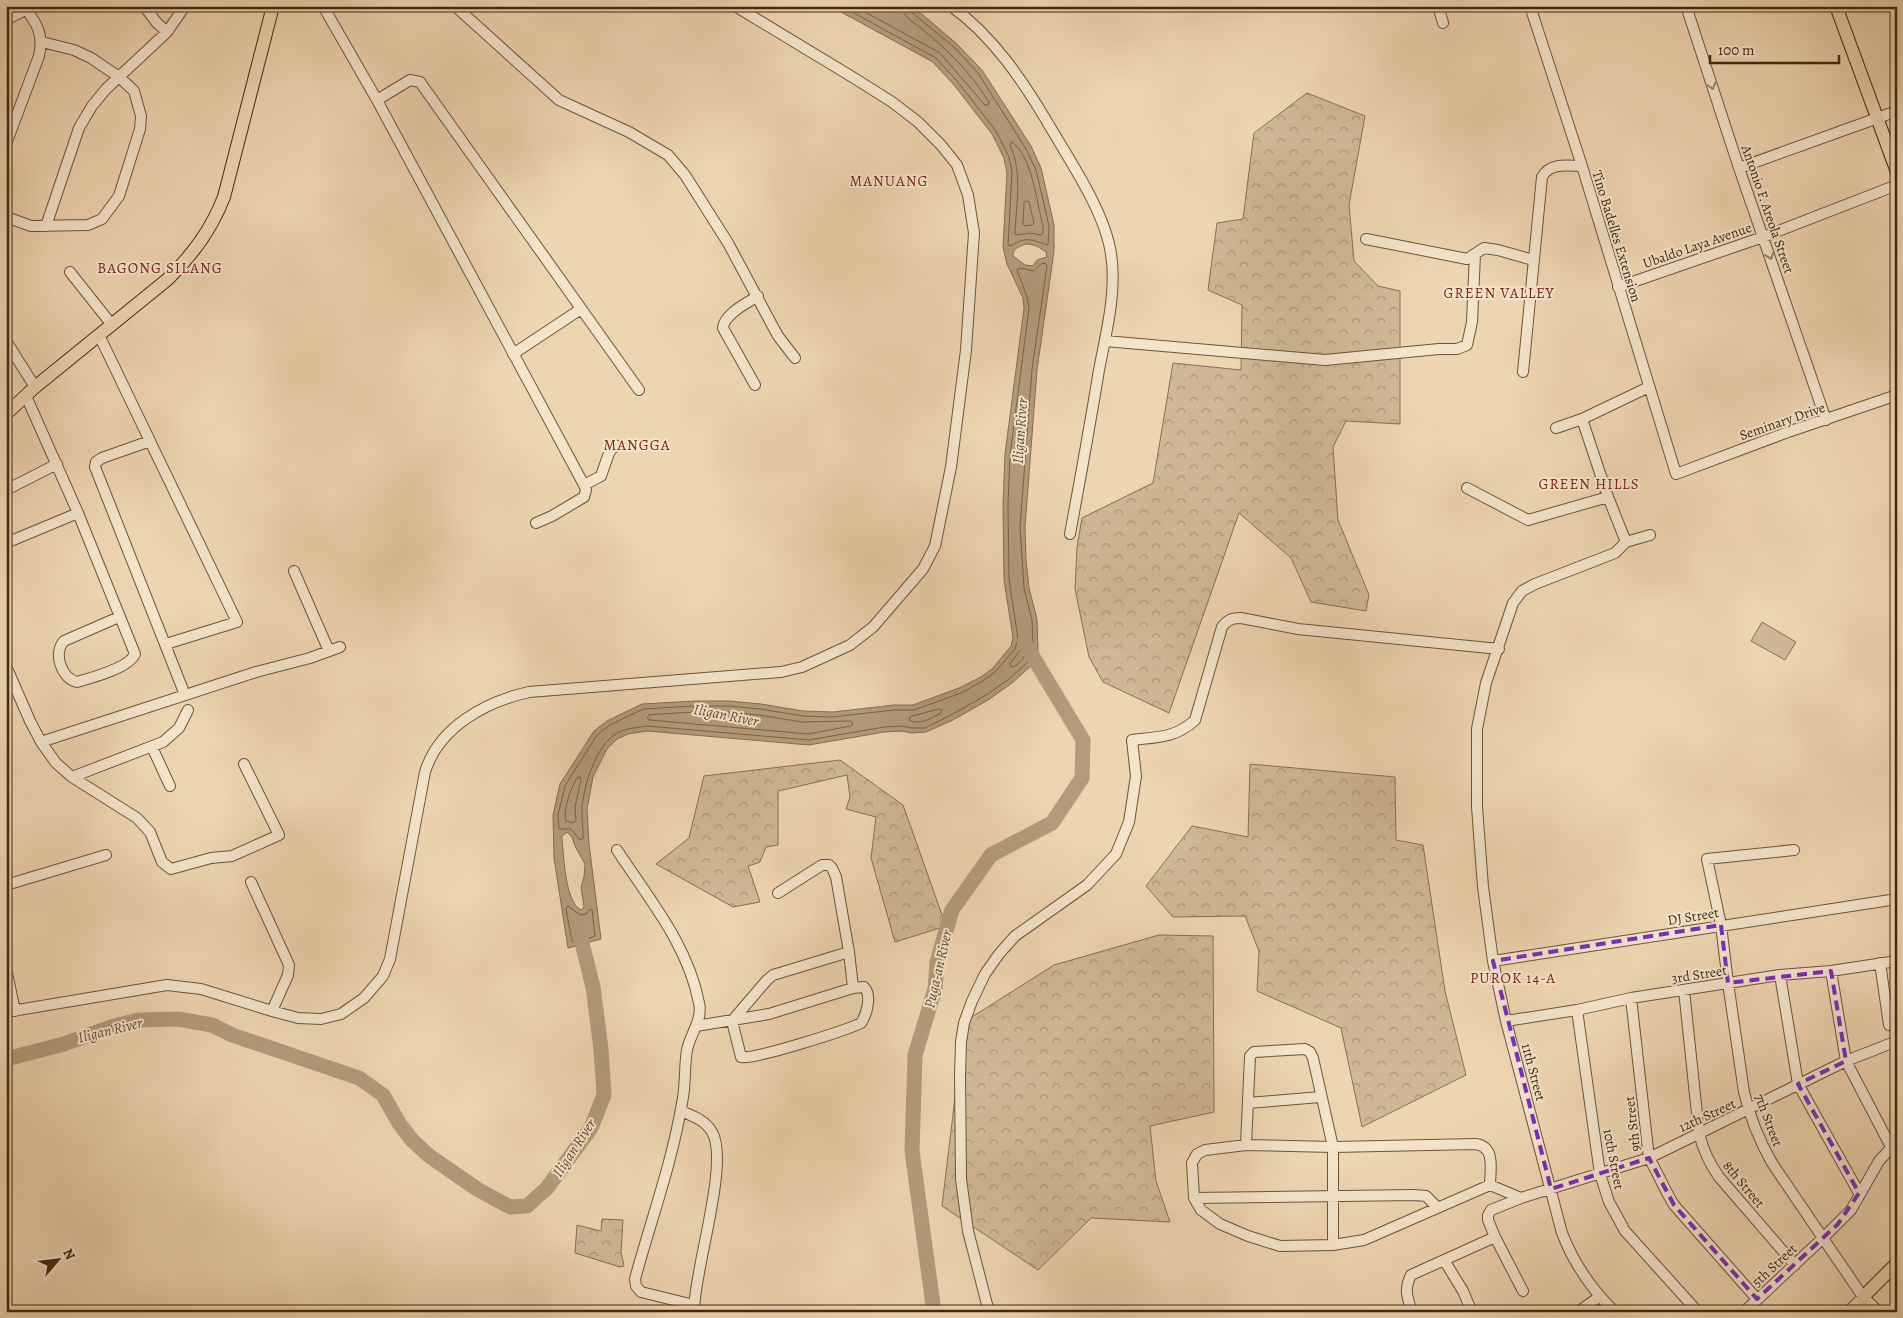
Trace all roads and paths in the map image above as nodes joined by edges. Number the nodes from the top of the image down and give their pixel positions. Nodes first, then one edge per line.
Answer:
1 (144, 6) edge
2 (185, 6) edge
3 (273, 6) edge
4 (323, 6) edge
5 (455, 6) edge
6 (735, 6) edge
7 (951, 6) edge
8 (1438, 6) edge
9 (1530, 6) edge
10 (1686, 6) edge
11 (1836, 6) edge
12 (26, 8) edge
13 (6, 20) edge
14 (1443, 23) dead end
15 (167, 32) junction
16 (42, 42) junction
17 (119, 77) junction
18 (377, 100) junction
19 (1897, 111) edge
20 (1877, 119) junction
21 (6, 144) edge
22 (1582, 166) junction
23 (1739, 168) junction
24 (1897, 172) edge
25 (1897, 186) edge
26 (6, 217) edge
27 (46, 226) junction
28 (1763, 237) junction
29 (1366, 239) dead end
30 (1475, 254) junction
31 (1533, 260) junction
32 (70, 272) dead end
33 (1618, 286) junction
34 (758, 296) junction
35 (581, 309) junction
36 (112, 325) junction
37 (99, 335) junction
38 (1105, 341) junction
39 (6, 342) edge
40 (513, 354) junction
41 (795, 358) dead end
42 (1523, 372) dead end
43 (755, 385) dead end
44 (1649, 387) junction
45 (639, 390) dead end
46 (30, 391) junction
47 (1897, 395) edge
48 (6, 414) edge
49 (1582, 419) junction
50 (1826, 420) junction
51 (1556, 428) dead end
52 (150, 441) junction
53 (615, 445) dead end
54 (57, 464) junction
55 (1676, 474) joint
56 (584, 485) junction
57 (1467, 488) dead end
58 (6, 490) edge
59 (1608, 497) junction
60 (78, 513) junction
61 (536, 523) dead end
62 (1070, 534) dead end
63 (1650, 535) dead end
64 (1626, 542) junction
65 (6, 543) edge
66 (294, 571) dead end
67 (119, 617) junction
68 (166, 644) junction
69 (340, 647) dead end
70 (1499, 649) junction
71 (329, 651) junction
72 (7, 672) edge
73 (185, 695) junction
74 (188, 710) dead end
75 (41, 742) junction
76 (152, 747) junction
77 (244, 764) dead end
78 (72, 778) junction
79 (170, 786) dead end
80 (617, 850) dead end
81 (1794, 850) dead end
82 (106, 855) dead end
83 (251, 882) dead end
84 (6, 885) edge
85 (778, 894) dead end
86 (1897, 899) edge
87 (1722, 925) junction
88 (849, 952) junction
89 (1493, 961) junction
90 (1897, 961) edge
91 (1880, 963) junction
92 (6, 968) edge
93 (1831, 971) junction
94 (1780, 975) junction
95 (1728, 983) junction
96 (853, 988) junction
97 (1684, 990) junction
98 (1631, 998) junction
99 (1577, 1010) junction
100 (10, 1011) edge
101 (272, 1011) junction
102 (732, 1021) junction
103 (1506, 1021) junction
104 (1890, 1025) dead end
105 (696, 1026) junction
106 (1897, 1040) edge
107 (1846, 1061) junction
108 (1798, 1084) junction
109 (1320, 1097) junction
110 (1248, 1103) junction
111 (1748, 1110) junction
112 (681, 1111) junction
113 (1699, 1133) junction
114 (1894, 1144) edge
115 (1246, 1145) junction
116 (1333, 1147) junction
117 (1649, 1158) junction
118 (1600, 1174) junction
119 (1490, 1186) junction
120 (1551, 1189) junction
121 (1859, 1193) junction
122 (1334, 1195) junction
123 (1194, 1198) junction
124 (1521, 1198) junction
125 (1437, 1207) junction
126 (1495, 1237) junction
127 (1823, 1238) junction
128 (1333, 1245) junction
129 (1444, 1260) junction
130 (1795, 1264) junction
131 (1897, 1264) edge
132 (1523, 1292) dead end
133 (1599, 1297) junction
134 (1863, 1297) junction
135 (1757, 1299) junction
136 (694, 1308) edge
137 (988, 1312) edge
138 (1412, 1312) edge
139 (1472, 1312) edge
140 (1578, 1312) edge
141 (1614, 1312) edge
142 (1698, 1312) edge
143 (1744, 1312) edge
144 (1848, 1312) edge
145 (1866, 1312) edge
146 (1879, 1312) edge

1 - 15 street
2 - 15 street
3 - 36 main road
4 - 18 street
5 - 34 street
6 - 101 street
7 - 38 street
8 - 14 street
9 - 22 street, Tino Badelles Extension
10 -> 23 street, Antonio F. Areola Street
11 - 20 main road
12 - 13 street
12 - 16 street
15 - 17 street
16 - 17 street
16 - 21 street
17 - 27 street
17 - 27 street
18 - 35 street
18 - 40 street
19 - 20 street
20 - 23 street
20 - 24 main road
22 - 31 street
22 - 33 street, Tino Badelles Extension
23 - 28 street, Antonio F. Areola Street
25 - 28 street, Ubaldo Laya Avenue
26 - 27 street
28 - 33 street, Ubaldo Laya Avenue
28 -> 50 street, Antonio F. Areola Street
29 - 30 street
30 - 31 street
30 - 38 street
31 - 42 street
32 - 36 street
33 - 44 street, Tino Badelles Extension
34 - 41 street
34 - 43 street
35 - 40 street
35 - 45 street
36 - 37 main road
37 - 46 main road
37 - 52 street
38 - 62 street
39 - 46 street
40 - 56 street
44 - 49 street
44 - 55 street, Tino Badelles Extension
46 - 48 main road
46 - 54 street
47 - 50 street, Seminary Drive
49 - 51 street
49 - 59 street
50 - 55 street, Seminary Drive
52 - 68 street
52 - 68 street
53 - 56 street
54 - 58 street
54 - 60 street
56 - 61 street
57 - 59 street
59 - 64 street
60 - 65 street
60 - 67 street
63 - 64 street
64 - 70 street, 11th Street
66 - 71 street
67 - 67 street
68 - 73 street
69 - 71 street
70 - 89 street, 11th Street
70 - 137 street
71 - 73 street
72 - 75 street
73 - 75 street
74 - 76 street
75 - 78 street
76 - 78 street
76 - 79 street
77 - 78 street
80 - 105 street
81 - 87 street, 7th Street
82 - 84 street
83 - 101 street
85 - 88 street
86 - 87 street, DJ Street
87 - 89 street, DJ Street
87 - 95 street, 7th Street
88 - 96 street
88 - 102 street
89 - 103 street, 11th Street
90 - 91 street, 3rd Street
91 - 93 street, 3rd Street
91 - 104 street
92 - 100 street
93 - 94 street, 3rd Street
93 - 107 street
94 - 95 street, 3rd Street
94 - 108 street
95 - 97 street, 3rd Street
95 - 111 street, 7th Street
96 - 102 street
96 - 102 street
97 - 98 street, 3rd Street
97 - 113 street, 8th Street
98 - 99 street, 3rd Street
98 - 117 street, 9th Street
99 - 103 street, 3rd Street
99 - 118 street, 10th Street
100 - 101 street
102 - 105 street
103 - 120 street, 11th Street
105 - 112 street
106 - 107 street, 12th Street
107 - 108 street, 12th Street
107 - 114 street
108 - 111 street, 12th Street
108 - 121 street
109 - 110 street
109 - 110 street
109 - 116 street
110 - 115 street
111 - 113 street, 12th Street
111 - 127 street, 7th Street
112 - 136 street
112 - 136 street
113 - 117 street, 12th Street
113 - 130 street, 8th Street
114 - 121 street, 5th Street
115 - 116 street
115 - 123 street
116 - 119 street
116 - 122 street
117 - 118 street, 12th Street
117 - 135 street, 9th Street
118 - 120 street, 12th Street
118 - 142 street, 10th Street
119 - 124 street
119 - 125 street
120 - 124 street, 12th Street
120 - 133 street, 11th Street
121 - 127 street, 5th Street
122 - 123 street
122 - 125 street
122 - 128 street
123 - 128 street
124 - 126 street, 12th Street
125 - 128 street
126 - 129 street
126 - 132 street
127 - 130 street, 5th Street
127 - 134 street, 7th Street
129 - 138 street
129 - 139 street
130 - 135 street, 5th Street
131 - 134 main road
133 - 140 street
133 - 141 street, 11th Street
134 - 144 street
134 - 145 main road
134 - 146 street, 7th Street
135 - 143 street, 5th Street

